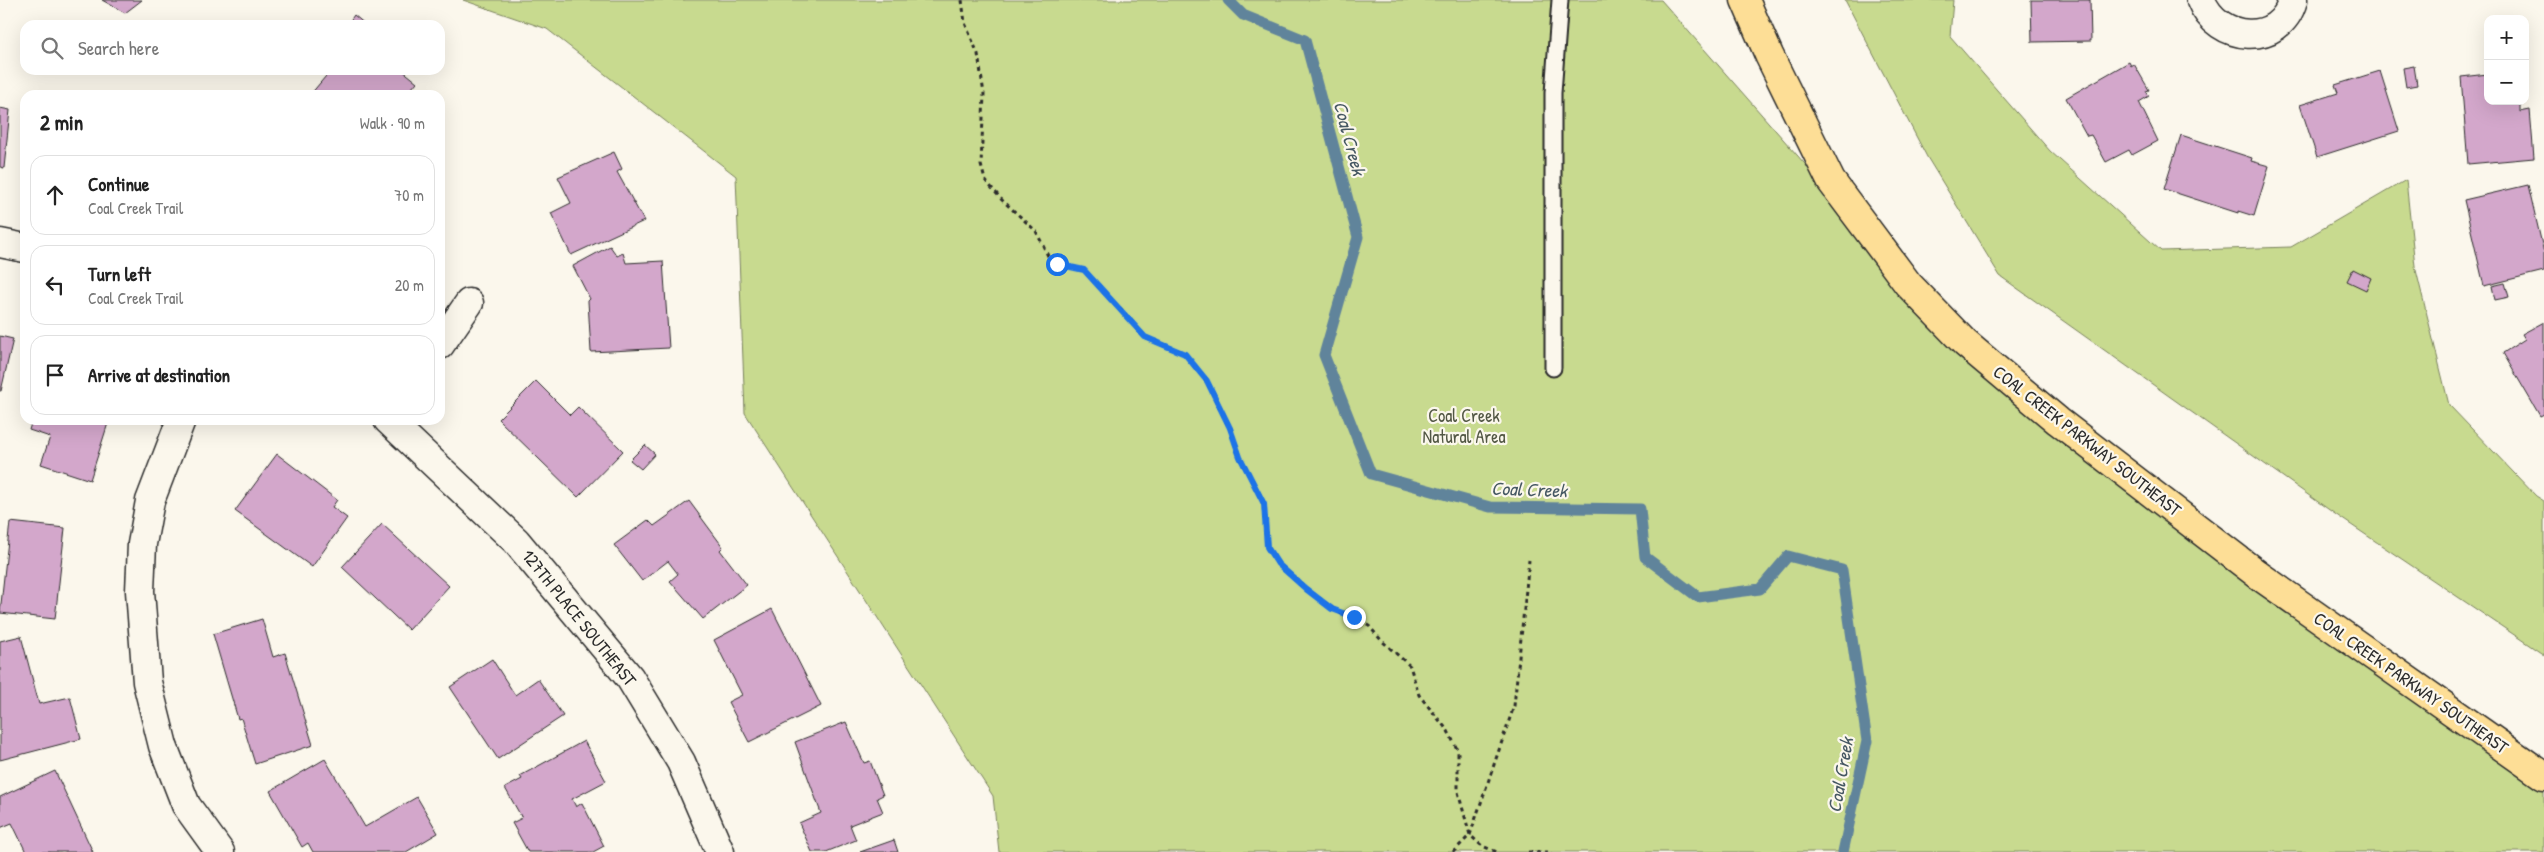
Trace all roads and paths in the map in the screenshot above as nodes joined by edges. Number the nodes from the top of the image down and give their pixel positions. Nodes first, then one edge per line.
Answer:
1 (962, 0) edge
2 (1560, 0) edge
3 (1745, 0) edge
4 (2200, 0) edge
5 (2293, 0) edge
6 (0, 243) edge
7 (20, 247) edge
8 (469, 303) dead end
9 (445, 338) edge
10 (1553, 368) dead end
11 (179, 425) edge
12 (393, 425) edge
13 (1529, 560) dead end
14 (2544, 776) edge
15 (1470, 835) junction
16 (220, 852) edge
17 (720, 852) edge
18 (1453, 852) edge
19 (1497, 852) edge
20 (1528, 852) edge
21 (1552, 852) edge

1 - 15 path
2 - 10 lane
3 - 14 main road, COAL CREEK PARKWAY SOUTHEAST
4 - 5 street
6 - 7 street
8 - 9 street
11 - 16 street
12 - 17 street, 127TH PLACE SOUTHEAST
13 - 15 path
15 - 18 path
15 - 19 path
20 - 21 path

